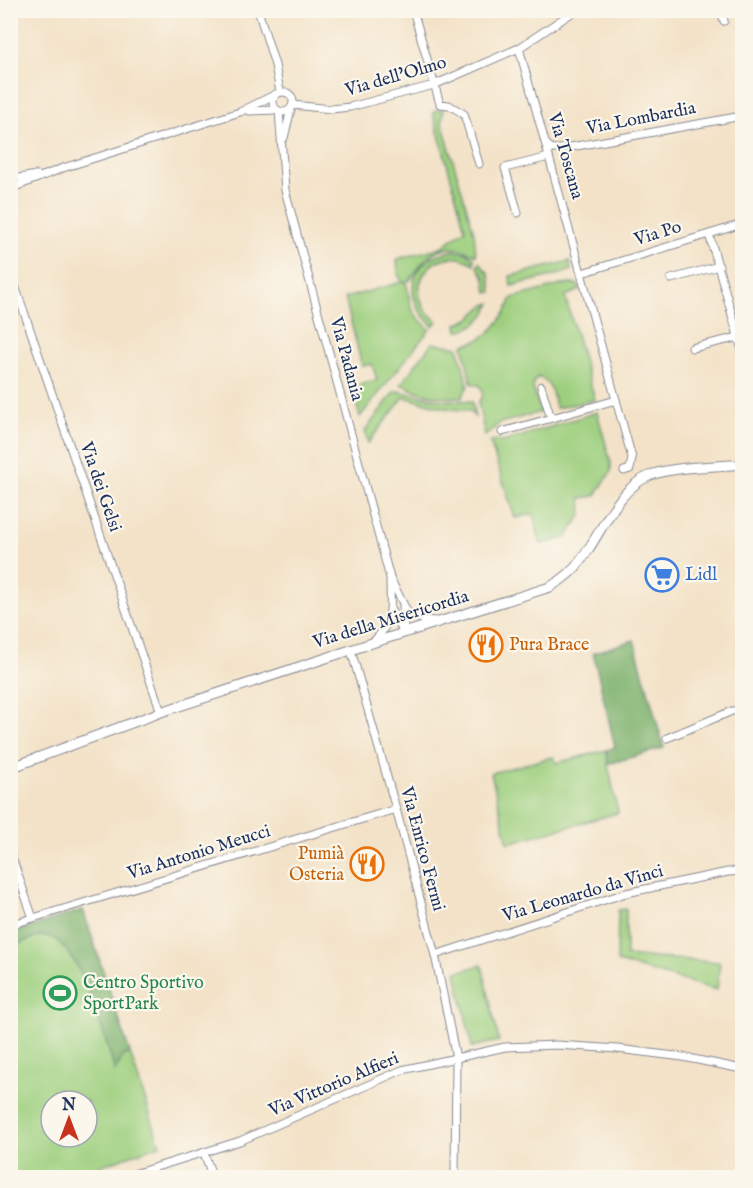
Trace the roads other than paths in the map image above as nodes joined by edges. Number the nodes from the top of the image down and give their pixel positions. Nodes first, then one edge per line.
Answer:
1 (258, 10) edge
2 (413, 10) edge
3 (576, 10) edge
4 (721, 10) edge
5 (562, 14) edge
6 (724, 21) dead end
7 (519, 48) junction
8 (434, 85) junction
9 (283, 93) junction
10 (292, 107) junction
11 (315, 108) junction
12 (278, 111) junction
13 (240, 112) junction
14 (742, 116) edge
15 (546, 144) junction
16 (282, 146) junction
17 (549, 157) junction
18 (479, 164) dead end
19 (55, 171) junction
20 (10, 177) edge
21 (10, 189) edge
22 (518, 213) dead end
23 (742, 224) edge
24 (709, 234) junction
25 (719, 266) junction
26 (10, 271) edge
27 (582, 273) junction
28 (671, 279) dead end
29 (739, 337) junction
30 (692, 348) dead end
31 (742, 350) edge
32 (541, 386) dead end
33 (616, 400) junction
34 (551, 418) junction
35 (502, 432) dead end
36 (742, 464) edge
37 (624, 471) dead end
38 (390, 578) junction
39 (403, 603) junction
40 (390, 609) junction
41 (442, 622) junction
42 (404, 633) junction
43 (372, 643) junction
44 (351, 650) junction
45 (742, 710) edge
46 (161, 712) junction
47 (667, 738) dead end
48 (10, 768) edge
49 (396, 809) junction
50 (10, 852) edge
51 (742, 871) edge
52 (33, 918) junction
53 (10, 925) edge
54 (435, 955) junction
55 (456, 1058) junction
56 (742, 1069) edge
57 (204, 1153) junction
58 (121, 1178) edge
59 (213, 1178) edge
60 (455, 1178) edge

1 - 9 street
2 - 8 street
3 - 5 street, Via dell'Olmo
4 - 6 street
5 - 7 street, Via dell'Olmo
7 - 8 street, Via dell'Olmo
7 - 15 street, Via Toscana
8 - 11 street, Via dell'Olmo
8 - 18 street
9 - 10 street
9 - 11 street
9 - 12 street
9 - 13 street
10 - 11 street, Via dell'Olmo
10 - 12 street
10 - 16 street, Via Padania
12 - 13 street
12 - 16 street, Via Padania
13 - 19 street
14 - 15 street, Via Lombardia
15 - 17 street, Via Toscana
16 - 38 street, Via Padania
17 - 22 street
17 - 27 street, Via Toscana
19 - 20 street
19 - 21 street
23 - 24 street, Via Po
24 - 25 street
24 - 27 street, Via Po
25 - 28 street
25 - 29 street
26 - 46 street, Via dei Gelsi
27 - 33 street, Via Toscana
29 - 30 street
29 - 31 street
32 - 34 street
33 - 34 street
33 - 37 street, Via Toscana
34 - 35 street
36 - 41 street, Via della Misericordia
38 - 39 street, Via Padania
38 - 40 street, Via Padania
39 - 41 street, Via Padania
39 - 42 street, Via Padania
40 - 42 street
40 - 43 street, Via Padania
41 - 42 street, Via della Misericordia
42 - 43 street, Via della Misericordia
43 - 44 street, Via della Misericordia
44 - 46 street, Via della Misericordia
44 - 49 street, Via Enrico Fermi
45 - 47 street
46 - 48 street, Via della Misericordia
49 - 52 street, Via Antonio Meucci
49 - 54 street, Via Enrico Fermi
50 - 52 street
51 - 54 street, Via Leonardo da Vinci
52 - 53 street, Via Antonio Meucci
54 - 55 street, Via Enrico Fermi
55 - 56 street, Via Vittorio Alfieri
55 - 57 street, Via Vittorio Alfieri
55 - 60 street, Via Enrico Fermi
57 - 58 street, Via Vittorio Alfieri
57 - 59 street

